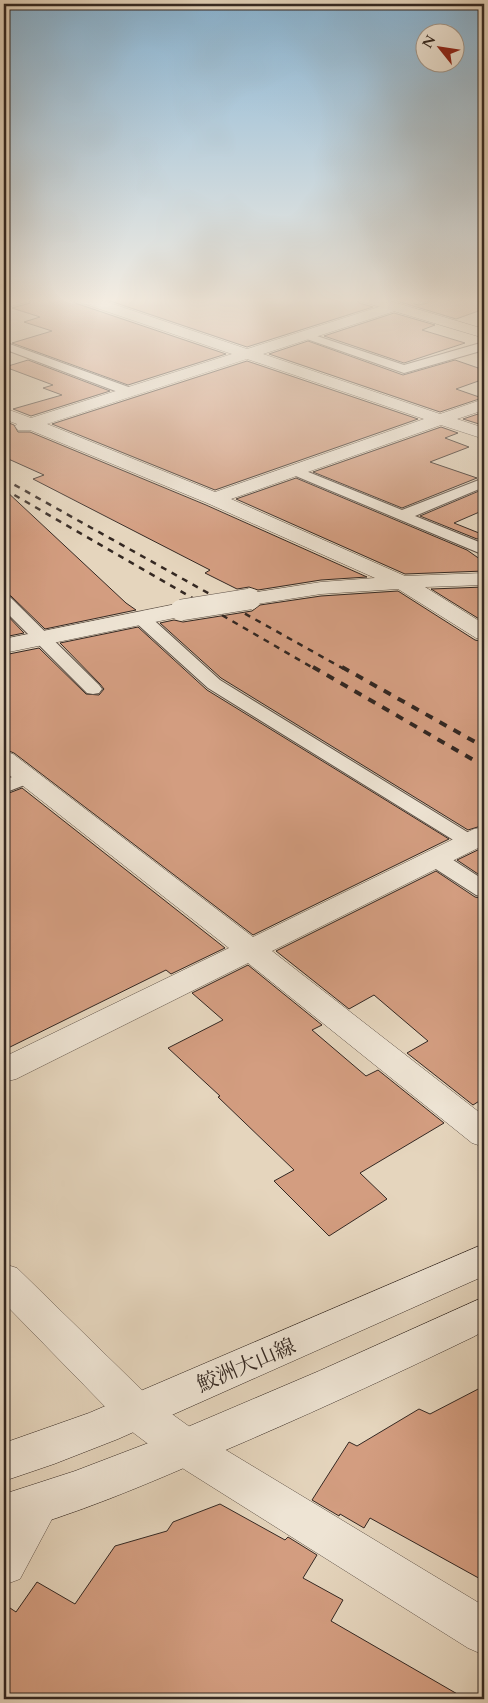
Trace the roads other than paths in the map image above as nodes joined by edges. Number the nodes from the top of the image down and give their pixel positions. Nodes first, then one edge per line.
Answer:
1 (91, 377) edge
2 (174, 377) edge
3 (316, 377) edge
4 (130, 392) junction
5 (484, 404) edge
6 (4, 412) edge
7 (442, 420) junction
8 (30, 424) junction
9 (4, 432) edge
10 (484, 434) edge
11 (296, 471) junction
12 (484, 482) edge
13 (214, 499) junction
14 (404, 515) junction
15 (484, 550) edge
16 (484, 579) edge
17 (402, 582) junction
18 (4, 601) edge
19 (140, 617) junction
20 (484, 633) edge
21 (42, 638) junction
22 (4, 646) edge
23 (93, 689) dead end
24 (4, 759) edge
25 (16, 782) edge
26 (477, 839) edge
27 (436, 859) junction
28 (484, 890) edge
29 (251, 950) junction
30 (4, 1070) edge
31 (484, 1134) edge
32 (484, 1258) edge
33 (4, 1279) edge
34 (484, 1313) edge
35 (137, 1412) junction
36 (186, 1448) junction
37 (4, 1462) edge
38 (21, 1509) edge
39 (4, 1564) edge
40 (484, 1632) edge

1 - 4 lane
2 - 4 street
3 - 7 street
4 - 8 street
5 - 7 street
6 - 8 street
7 - 10 street
7 - 11 street
8 - 9 street
8 - 13 street
11 - 13 street
11 - 14 lane
12 - 14 lane
13 - 17 street
14 - 15 lane
16 - 17 street
17 - 19 street, bridge
17 - 20 street
18 - 21 lane
19 - 21 street
19 - 26 lane
21 - 22 street
21 - 23 lane
24 - 25 street
25 - 29 street
26 - 27 street
27 - 28 lane
27 - 29 street
29 - 30 street
29 - 31 street
32 - 35 street, 鮫洲大山線
33 - 35 street
34 - 36 street
35 - 36 street
35 - 37 street, 鮫洲大山線
36 - 38 street
36 - 40 street
38 - 39 street

